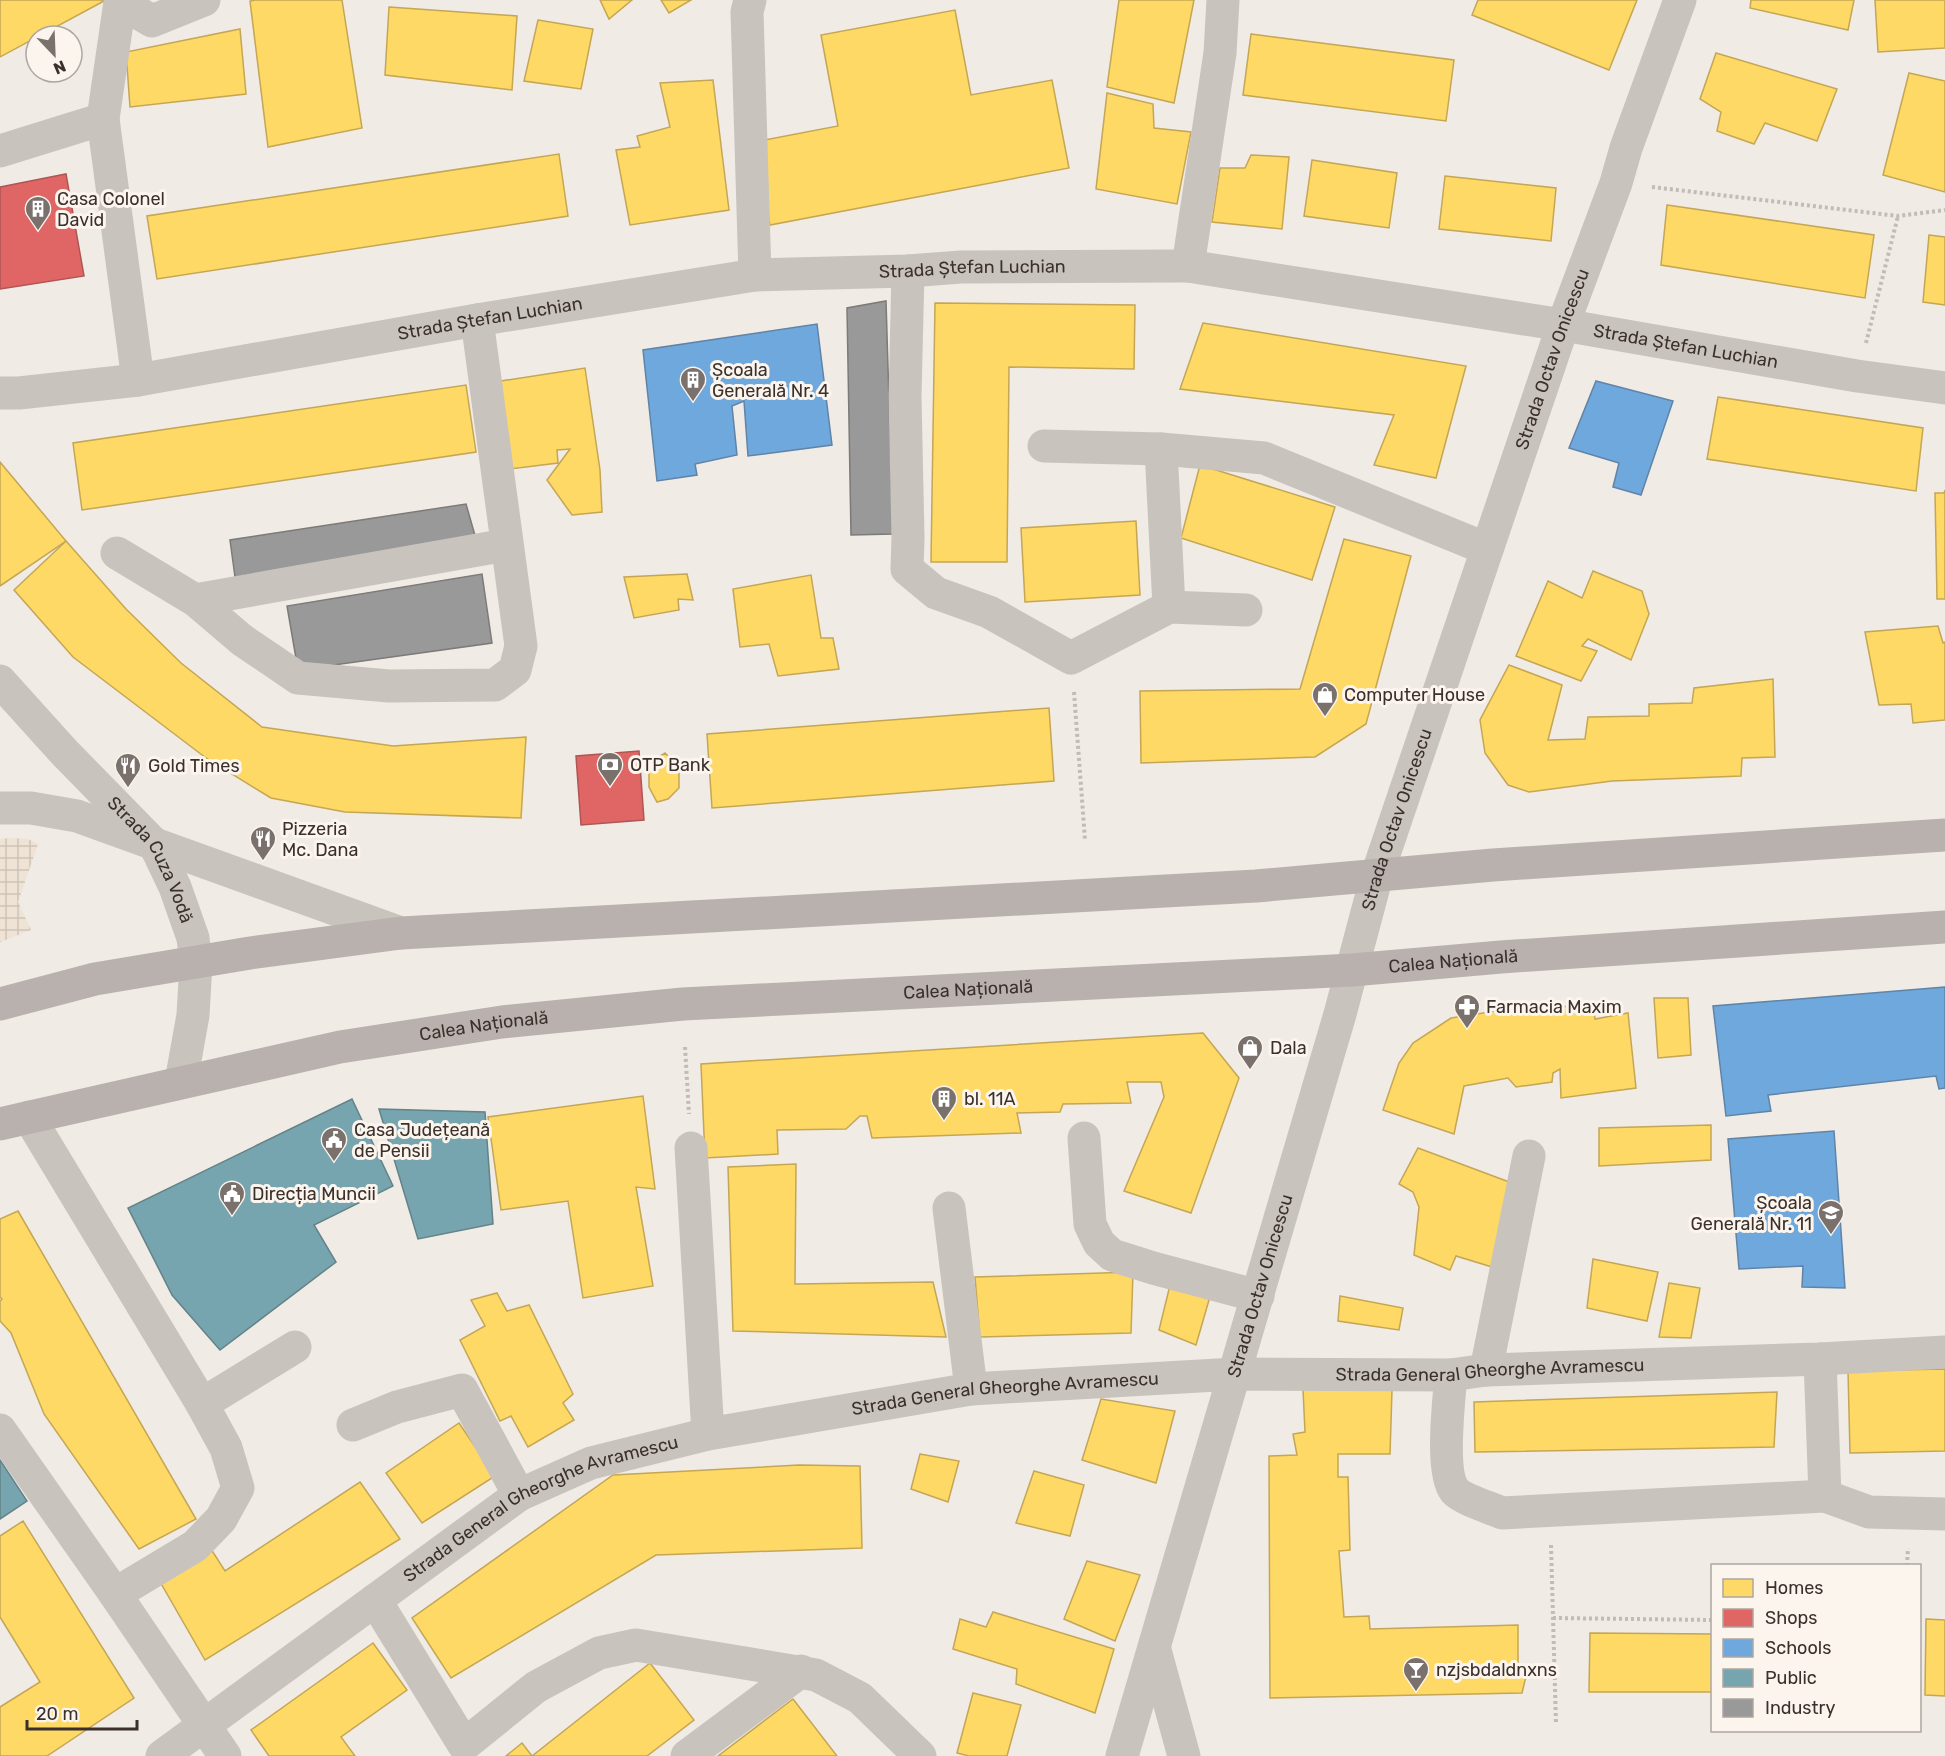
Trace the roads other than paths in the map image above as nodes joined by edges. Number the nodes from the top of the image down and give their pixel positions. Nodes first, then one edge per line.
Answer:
1 (204, 0) edge
2 (750, 0) edge
3 (1223, 0) edge
4 (1680, 0) edge
5 (120, 1) edge
6 (103, 119) junction
7 (0, 151) edge
8 (1188, 266) junction
9 (908, 271) junction
10 (755, 275) junction
11 (477, 320) junction
12 (1563, 326) junction
13 (138, 380) junction
14 (1945, 388) edge
15 (0, 393) edge
16 (1044, 446) dead end
17 (1161, 449) junction
18 (506, 545) junction
19 (1487, 549) junction
20 (117, 553) dead end
21 (195, 600) junction
22 (1169, 607) junction
23 (1246, 610) dead end
24 (0, 681) edge
25 (0, 808) edge
26 (1945, 835) edge
27 (154, 845) junction
28 (1377, 875) junction
29 (1945, 927) edge
30 (401, 933) junction
31 (195, 963) junction
32 (1352, 970) junction
33 (0, 1004) edge
34 (181, 1082) junction
35 (15, 1121) edge
36 (1084, 1138) dead end
37 (690, 1148) road end
38 (1529, 1156) dead end
39 (949, 1208) dead end
40 (1258, 1296) junction
41 (295, 1347) dead end
42 (1945, 1352) edge
43 (1820, 1359) junction
44 (1486, 1370) junction
45 (1235, 1374) junction
46 (1451, 1375) junction
47 (971, 1389) junction
48 (202, 1404) junction
49 (353, 1425) dead end
50 (0, 1430) edge
51 (708, 1434) junction
52 (519, 1495) junction
53 (1825, 1496) junction
54 (1945, 1515) edge
55 (115, 1594) junction
56 (375, 1600) junction
57 (1155, 1650) junction
58 (801, 1671) junction
59 (204, 1725) junction
60 (457, 1750) edge
61 (162, 1756) edge
62 (225, 1756) edge
63 (687, 1756) edge
64 (920, 1756) edge
65 (1122, 1756) edge
66 (1184, 1756) edge

1 - 5 street
2 - 10 street
3 - 8 street
4 - 12 street, Strada Octav Onicescu
5 - 6 street
6 - 7 street
6 - 13 street
8 - 9 street, Strada Ștefan Luchian
8 - 12 street, Strada Ștefan Luchian
9 - 10 street, Strada Ștefan Luchian
9 - 22 street
10 - 11 street, Strada Ștefan Luchian
11 - 13 street, Strada Ștefan Luchian
11 - 18 street
12 - 14 street, Strada Ștefan Luchian
12 - 19 street, Strada Octav Onicescu
13 - 15 street, Strada Ștefan Luchian
16 - 17 street
17 - 19 street
17 - 22 street
18 - 21 street
18 - 21 street
19 - 28 street, Strada Octav Onicescu
20 - 21 street
22 - 23 street
24 - 27 street, Strada Cuza Vodă
25 - 27 street
26 - 28 main road
27 - 30 street
27 - 31 street, Strada Cuza Vodă
28 - 30 main road
28 - 32 street, Strada Octav Onicescu
29 - 32 main road, Calea Națională
30 - 31 main road
31 - 33 main road
31 - 34 street, Strada Cuza Vodă
32 - 34 main road, Calea Națională
32 - 40 street, Strada Octav Onicescu
34 - 35 main road, Calea Națională
35 - 48 street
36 - 40 street
37 - 51 street
38 - 44 street
39 - 47 street
40 - 45 street, Strada Octav Onicescu
41 - 48 street
42 - 43 street, Strada General Gheorghe Avramescu
43 - 44 street, Strada General Gheorghe Avramescu
43 - 53 street
44 - 46 street, Strada General Gheorghe Avramescu
45 - 46 street, Strada General Gheorghe Avramescu
45 - 47 street, Strada General Gheorghe Avramescu
45 - 57 street, Strada Octav Onicescu
46 - 53 street
47 - 51 street, Strada General Gheorghe Avramescu
48 - 55 street
49 - 52 street
50 - 55 street
51 - 52 street, Strada General Gheorghe Avramescu
52 - 56 street, Strada General Gheorghe Avramescu
53 - 54 street
55 - 59 street
56 - 59 street, Strada General Gheorghe Avramescu
56 - 60 street
57 - 65 street, Strada Octav Onicescu
57 - 66 street
58 - 60 street
58 - 63 street
58 - 64 street
59 - 61 street, Strada General Gheorghe Avramescu
59 - 62 street

